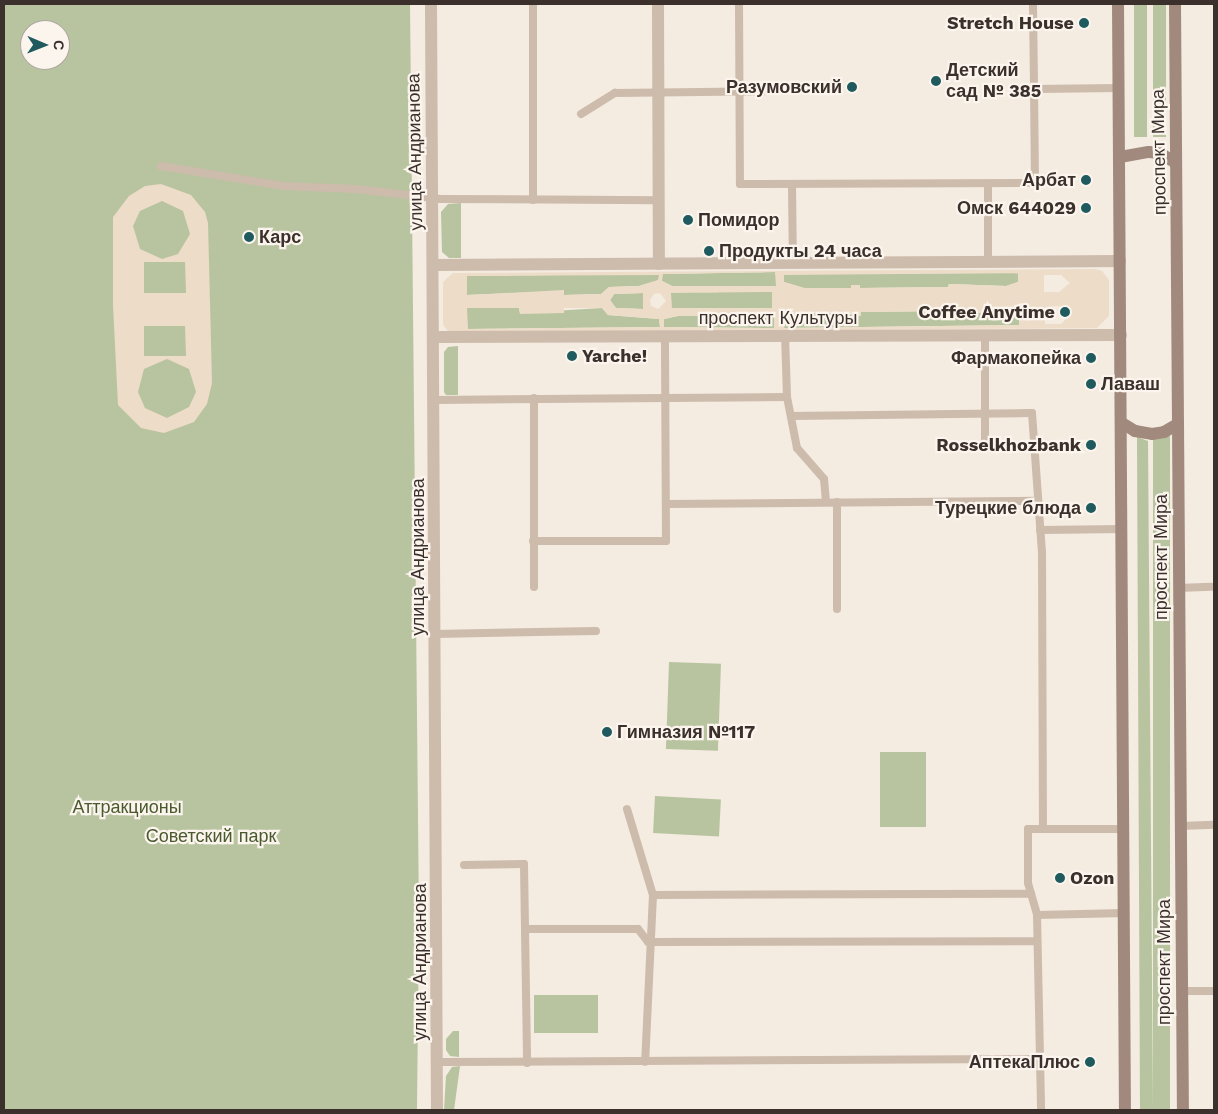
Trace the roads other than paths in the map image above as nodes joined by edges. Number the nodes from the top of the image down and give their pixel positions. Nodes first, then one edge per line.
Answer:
1 (431, 4) edge
2 (533, 4) edge
3 (658, 4) edge
4 (739, 4) edge
5 (1033, 4) edge
6 (1118, 4) edge
7 (1175, 4) edge
8 (1120, 88) junction
9 (1034, 89) junction
10 (740, 91) junction
11 (775, 91) dead end
12 (658, 92) junction
13 (581, 114) dead end
14 (1120, 157) junction
15 (1176, 163) junction
16 (161, 166) dead end
17 (988, 184) junction
18 (792, 186) junction
19 (433, 197) junction
20 (533, 200) junction
21 (659, 200) junction
22 (1120, 261) junction
23 (988, 262) junction
24 (659, 264) junction
25 (793, 264) junction
26 (434, 266) junction
27 (785, 335) junction
28 (985, 335) junction
29 (1121, 335) junction
30 (434, 337) junction
31 (665, 337) junction
32 (787, 397) junction
33 (534, 398) junction
34 (666, 398) junction
35 (435, 400) junction
36 (986, 414) junction
37 (791, 416) junction
38 (1122, 423) junction
39 (1178, 424) junction
40 (985, 444) dead end
41 (1037, 501) junction
42 (826, 502) junction
43 (837, 502) junction
44 (668, 504) junction
45 (1123, 529) junction
46 (1040, 530) junction
47 (533, 541) junction
48 (534, 587) dead end
49 (1211, 587) dead end
50 (1178, 588) junction
51 (837, 609) dead end
52 (596, 631) dead end
53 (436, 634) junction
54 (627, 809) dead end
55 (1214, 825) edge
56 (1180, 826) junction
57 (1043, 829) junction
58 (1125, 829) junction
59 (464, 865) dead end
60 (1031, 894) junction
61 (653, 895) junction
62 (1125, 913) junction
63 (1037, 915) junction
64 (525, 929) junction
65 (1037, 941) junction
66 (648, 942) junction
67 (1182, 991) junction
68 (1214, 991) edge
69 (1041, 1058) junction
70 (438, 1062) junction
71 (527, 1062) junction
72 (646, 1062) junction
73 (437, 1110) edge
74 (1041, 1110) edge
75 (1126, 1110) edge
76 (1183, 1110) edge

1 - 19 street, улица Андрианова
2 - 20 lane
3 - 12 street
4 - 10 lane
5 - 9 lane
6 - 8 main road
7 - 15 main road, проспект Мира
8 - 9 lane
8 - 14 main road
9 - 17 lane
10 - 11 lane
10 - 12 lane
10 - 18 lane
12 - 13 lane
12 - 21 street
14 - 15 main road
14 - 22 main road
15 - 39 main road, проспект Мира
16 - 19 lane
17 - 18 lane
17 - 23 lane
18 - 25 lane
19 - 20 lane
19 - 26 street, улица Андрианова
20 - 21 lane
21 - 24 street
22 - 23 street
22 - 29 main road
23 - 25 street
24 - 25 street
24 - 26 street
26 - 30 street, улица Андрианова
27 - 28 street, проспект Культуры
27 - 31 street, проспект Культуры
27 - 32 lane
28 - 29 street, проспект Культуры
28 - 36 lane
29 - 38 main road
30 - 31 street, проспект Культуры
30 - 35 street, улица Андрианова
31 - 34 lane
32 - 34 lane
32 - 37 lane
33 - 34 lane
33 - 35 lane
33 - 47 lane
34 - 44 lane
35 - 53 street, улица Андрианова
36 - 37 lane
36 - 40 lane
36 - 41 lane
37 - 42 lane
38 - 39 main road
38 - 45 main road
39 - 50 main road, проспект Мира
41 - 43 lane
41 - 46 lane
42 - 43 lane
42 - 44 lane
43 - 51 lane
44 - 47 lane
45 - 46 lane
45 - 58 main road
46 - 57 lane
47 - 48 lane
49 - 50 lane
50 - 56 main road, проспект Мира
52 - 53 lane
53 - 70 street, улица Андрианова
54 - 61 lane
55 - 56 lane
56 - 67 main road, проспект Мира
57 - 58 lane
57 - 60 lane
58 - 62 main road
59 - 64 lane
60 - 61 lane
60 - 63 lane
61 - 66 lane
62 - 63 lane
62 - 75 main road
63 - 65 lane
64 - 66 lane
64 - 71 lane
65 - 66 lane
65 - 69 lane
66 - 72 lane
67 - 68 lane
67 - 76 main road, проспект Мира
69 - 72 lane
69 - 74 lane
70 - 71 lane
70 - 73 street, улица Андрианова
71 - 72 lane

